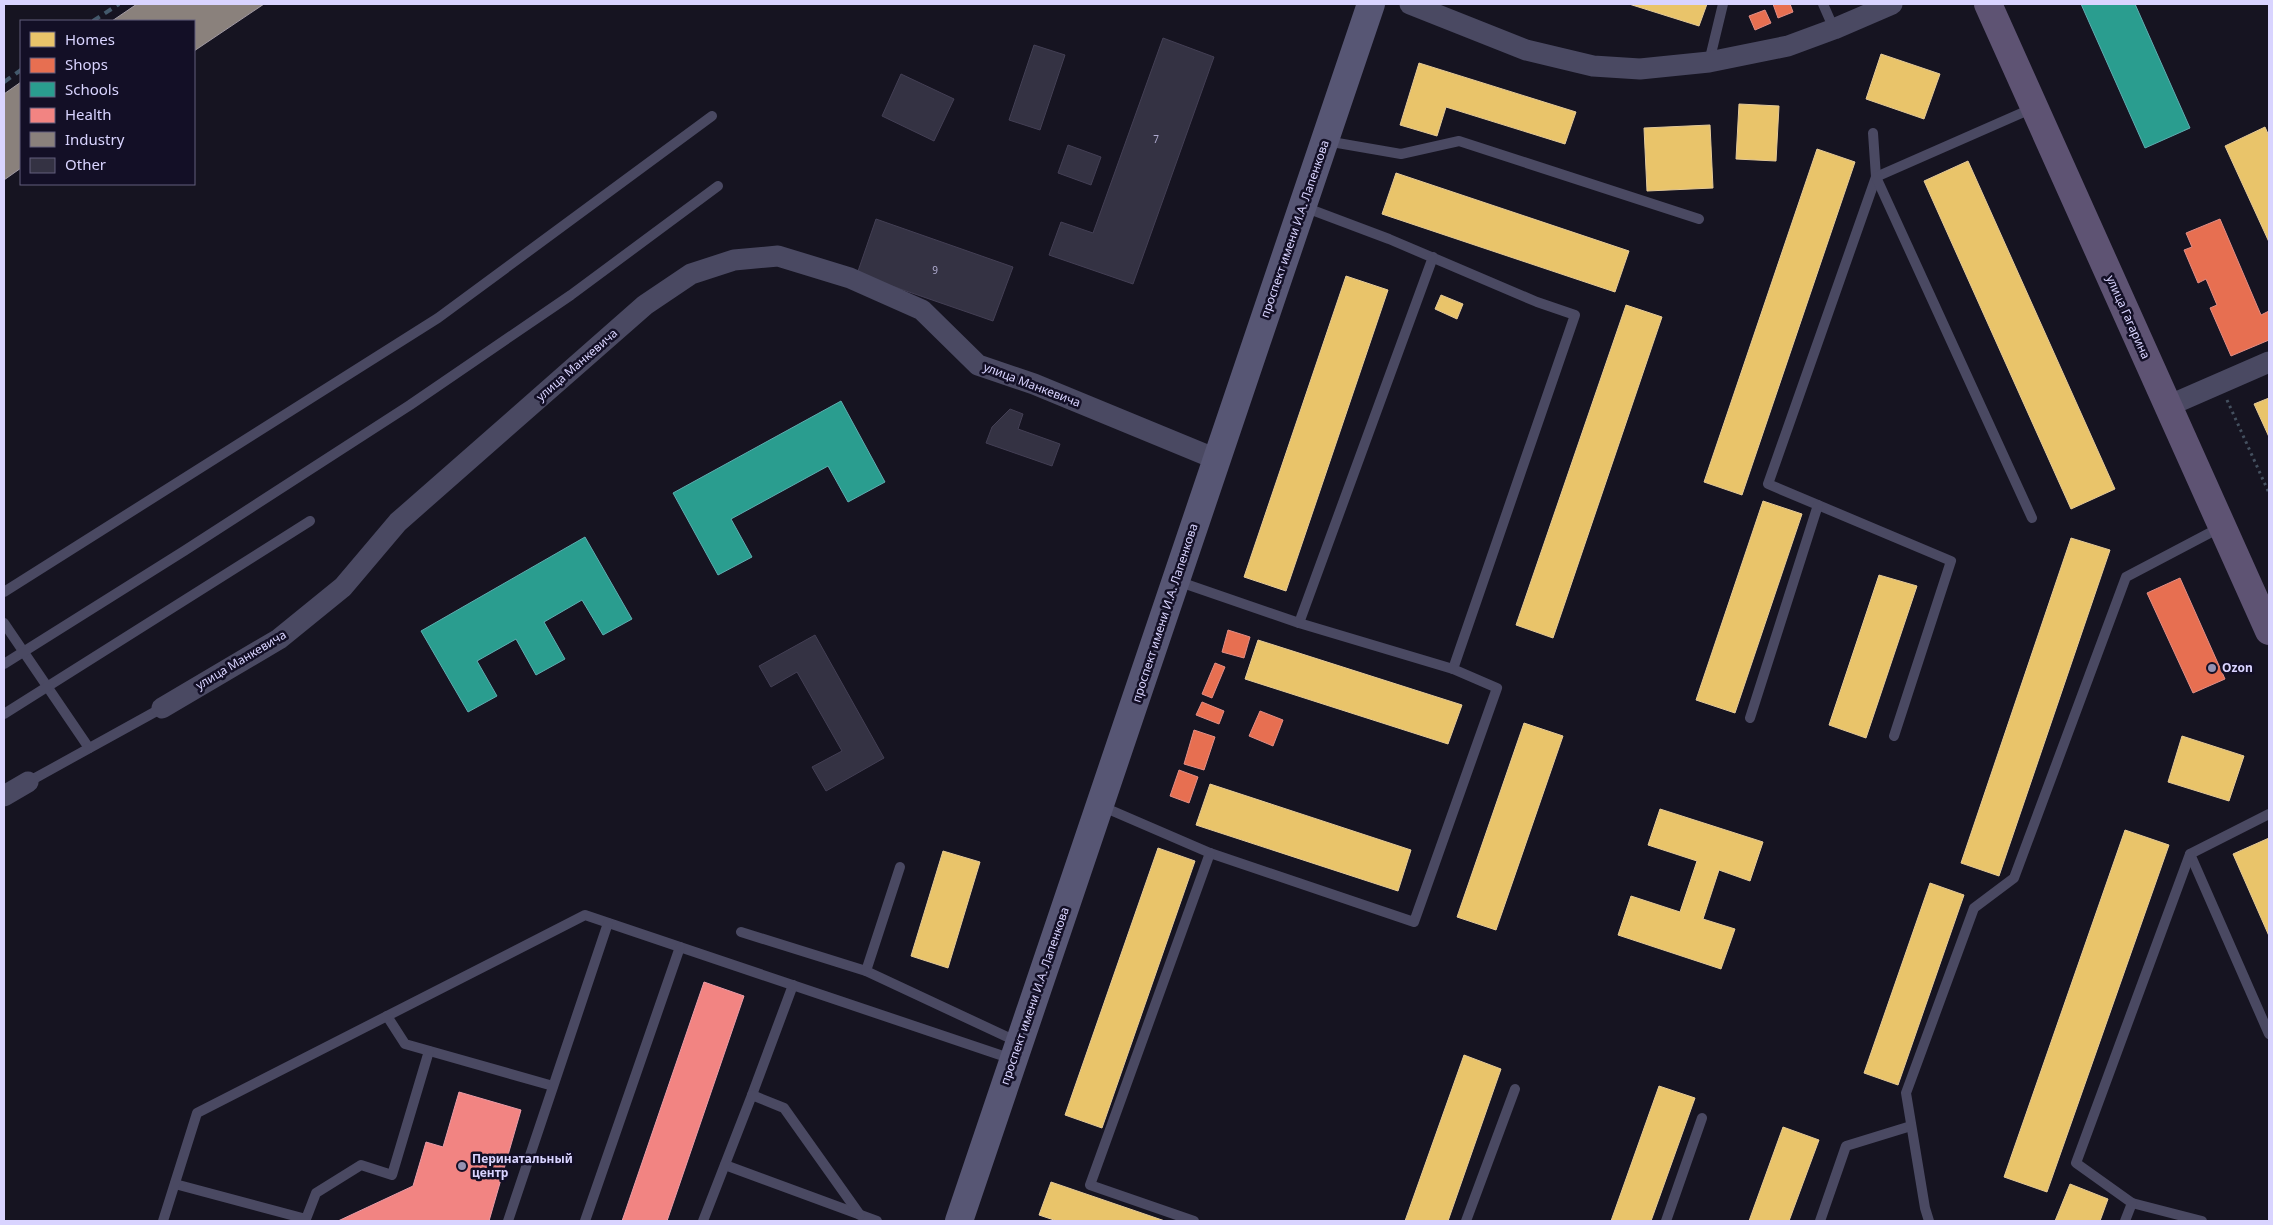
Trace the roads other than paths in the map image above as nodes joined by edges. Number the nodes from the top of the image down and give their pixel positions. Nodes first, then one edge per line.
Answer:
1 (1371, 4) edge
2 (1410, 4) edge
3 (1723, 4) edge
4 (1823, 4) edge
5 (1892, 4) edge
6 (1988, 4) edge
7 (1834, 29) junction
8 (1709, 62) junction
9 (2034, 108) junction
10 (712, 116) dead end
11 (1873, 133) dead end
12 (1325, 140) junction
13 (1876, 177) junction
14 (718, 186) dead end
15 (1304, 207) junction
16 (1699, 219) dead end
17 (1432, 257) junction
18 (2269, 362) edge
19 (2168, 406) junction
20 (1216, 459) junction
21 (1818, 505) junction
22 (2032, 518) dead end
23 (310, 521) dead end
24 (2222, 526) junction
25 (1176, 581) junction
26 (4, 592) edge
27 (4, 623) edge
28 (1299, 623) junction
29 (2269, 630) edge
30 (24, 652) junction
31 (4, 664) edge
32 (1453, 669) junction
33 (47, 686) junction
34 (162, 708) joint
35 (4, 714) edge
36 (1750, 718) dead end
37 (1894, 736) dead end
38 (89, 748) junction
39 (28, 782) joint
40 (4, 796) edge
41 (1101, 806) junction
42 (2269, 814) edge
43 (1210, 853) junction
44 (2190, 854) junction
45 (900, 867) dead end
46 (608, 923) junction
47 (741, 932) dead end
48 (680, 947) junction
49 (866, 971) junction
50 (793, 985) junction
51 (388, 1016) junction
52 (2269, 1034) edge
53 (428, 1050) junction
54 (1016, 1051) junction
55 (553, 1086) junction
56 (1515, 1089) dead end
57 (752, 1095) junction
58 (1702, 1118) dead end
59 (1911, 1126) junction
60 (725, 1165) junction
61 (175, 1184) junction
62 (2132, 1203) junction
63 (860, 1215) junction
64 (163, 1221) edge
65 (508, 1221) edge
66 (585, 1221) edge
67 (703, 1221) edge
68 (877, 1221) edge
69 (959, 1221) edge
70 (1194, 1221) edge
71 (1466, 1221) edge
72 (1666, 1221) edge
73 (1820, 1221) edge
74 (1929, 1221) edge
75 (2125, 1221) edge
76 (2202, 1221) edge

1 - 12 main road, проспект имени И.А. Лапенкова
2 - 8 street
3 - 8 lane
4 - 7 lane
5 - 7 street
6 - 9 main road, улица Гагарина
7 - 8 street
9 - 13 lane
9 - 19 main road, улица Гагарина
10 - 26 lane
11 - 13 lane
12 - 15 main road, проспект имени И.А. Лапенкова
12 - 16 lane
13 - 21 lane
13 - 22 lane
14 - 30 lane
15 - 17 lane
15 - 20 main road, проспект имени И.А. Лапенкова
17 - 28 lane
17 - 32 lane
18 - 19 street
19 - 24 main road, улица Гагарина
20 - 25 main road, проспект имени И.А. Лапенкова
20 - 34 street, улица Манкевича
21 - 36 lane
21 - 37 lane
23 - 33 lane
24 - 29 main road, улица Гагарина
24 - 59 lane
25 - 28 lane
25 - 41 main road, проспект имени И.А. Лапенкова
27 - 30 lane
28 - 32 lane
30 - 31 lane
30 - 33 lane
32 - 43 lane
33 - 35 lane
33 - 38 lane
34 - 38 lane, улица Манкевича
38 - 39 lane, улица Манкевича
39 - 40 street, улица Манкевича
41 - 43 lane
41 - 54 main road, проспект имени И.А. Лапенкова
42 - 44 lane
43 - 70 lane
44 - 52 lane
44 - 62 lane
45 - 49 lane
46 - 48 lane
46 - 51 lane
46 - 55 lane
47 - 49 lane
48 - 50 lane
48 - 66 lane
49 - 54 lane
50 - 54 lane
50 - 57 lane
51 - 53 lane
51 - 61 lane
53 - 55 lane
53 - 61 lane
54 - 69 main road, проспект имени И.А. Лапенкова
55 - 65 lane
56 - 71 lane
57 - 60 lane
57 - 63 lane
58 - 72 lane
59 - 73 lane
59 - 74 lane
60 - 63 lane
60 - 67 lane
61 - 64 lane
62 - 75 lane
62 - 76 lane
63 - 68 lane

